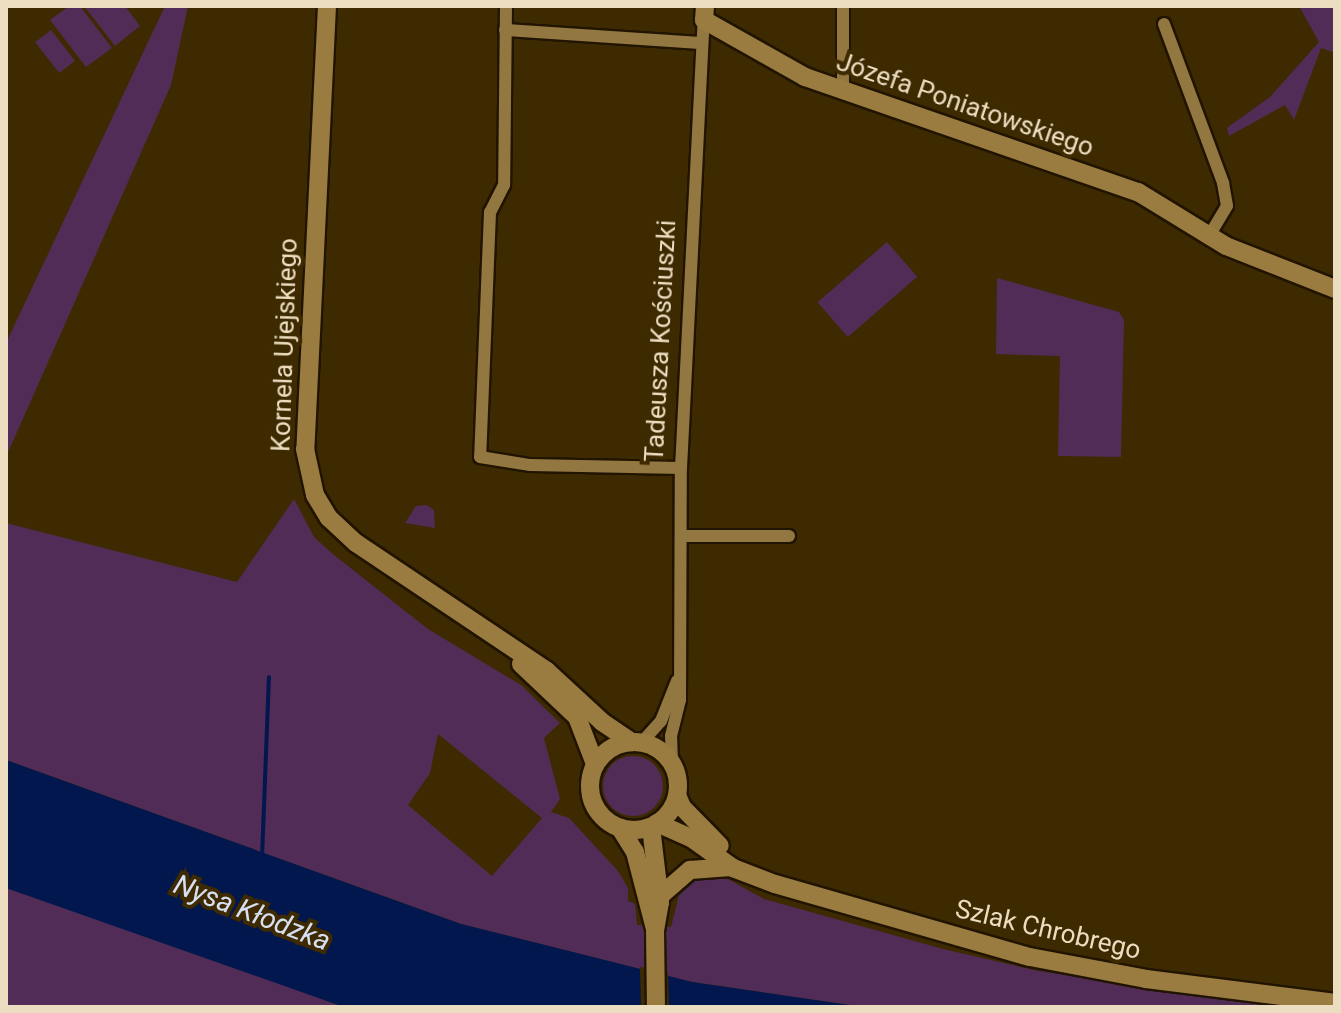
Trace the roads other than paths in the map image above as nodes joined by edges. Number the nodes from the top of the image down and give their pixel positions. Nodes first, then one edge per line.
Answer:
1 (327, 6) edge
2 (506, 6) edge
3 (843, 6) edge
4 (704, 13) edge
5 (1164, 24) dead end
6 (505, 30) junction
7 (702, 43) junction
8 (843, 93) junction
9 (1209, 236) junction
10 (1335, 289) edge
11 (681, 468) junction
12 (681, 536) junction
13 (789, 536) dead end
14 (499, 642) junction
15 (678, 678) junction
16 (637, 742) junction
17 (672, 763) junction
18 (595, 764) junction
19 (677, 795) junction
20 (654, 825) junction
21 (620, 828) junction
22 (733, 868) junction
23 (756, 876) junction
24 (655, 913) junction
25 (1335, 1003) edge
26 (656, 1007) edge

1 - 14 main road, Kornela Ujejskiego
2 - 6 street
3 - 8 street
4 - 7 street, Tadeusza Kościuszki
4 - 8 main road, Józefa Poniatowskiego
5 - 9 street
6 - 7 street
6 - 11 street
7 - 11 street, Tadeusza Kościuszki
8 - 9 main road, Józefa Poniatowskiego
9 - 10 main road, Józefa Poniatowskiego
11 - 12 street, Tadeusza Kościuszki
12 - 13 street
12 - 15 street, Tadeusza Kościuszki
14 - 16 main road, Kornela Ujejskiego
14 - 18 main road, Kornela Ujejskiego
15 - 16 street, Tadeusza Kościuszki
15 - 17 street, Tadeusza Kościuszki
16 - 17 main road
16 - 18 main road
17 - 19 main road
18 - 21 main road
19 - 20 main road
19 - 23 main road, Szlak Chrobrego
20 - 21 main road
20 - 22 main road, Szlak Chrobrego
20 - 24 main road
21 - 24 main road
22 - 23 main road, Szlak Chrobrego
22 - 24 main road
23 - 25 main road, Szlak Chrobrego
24 - 26 main road

